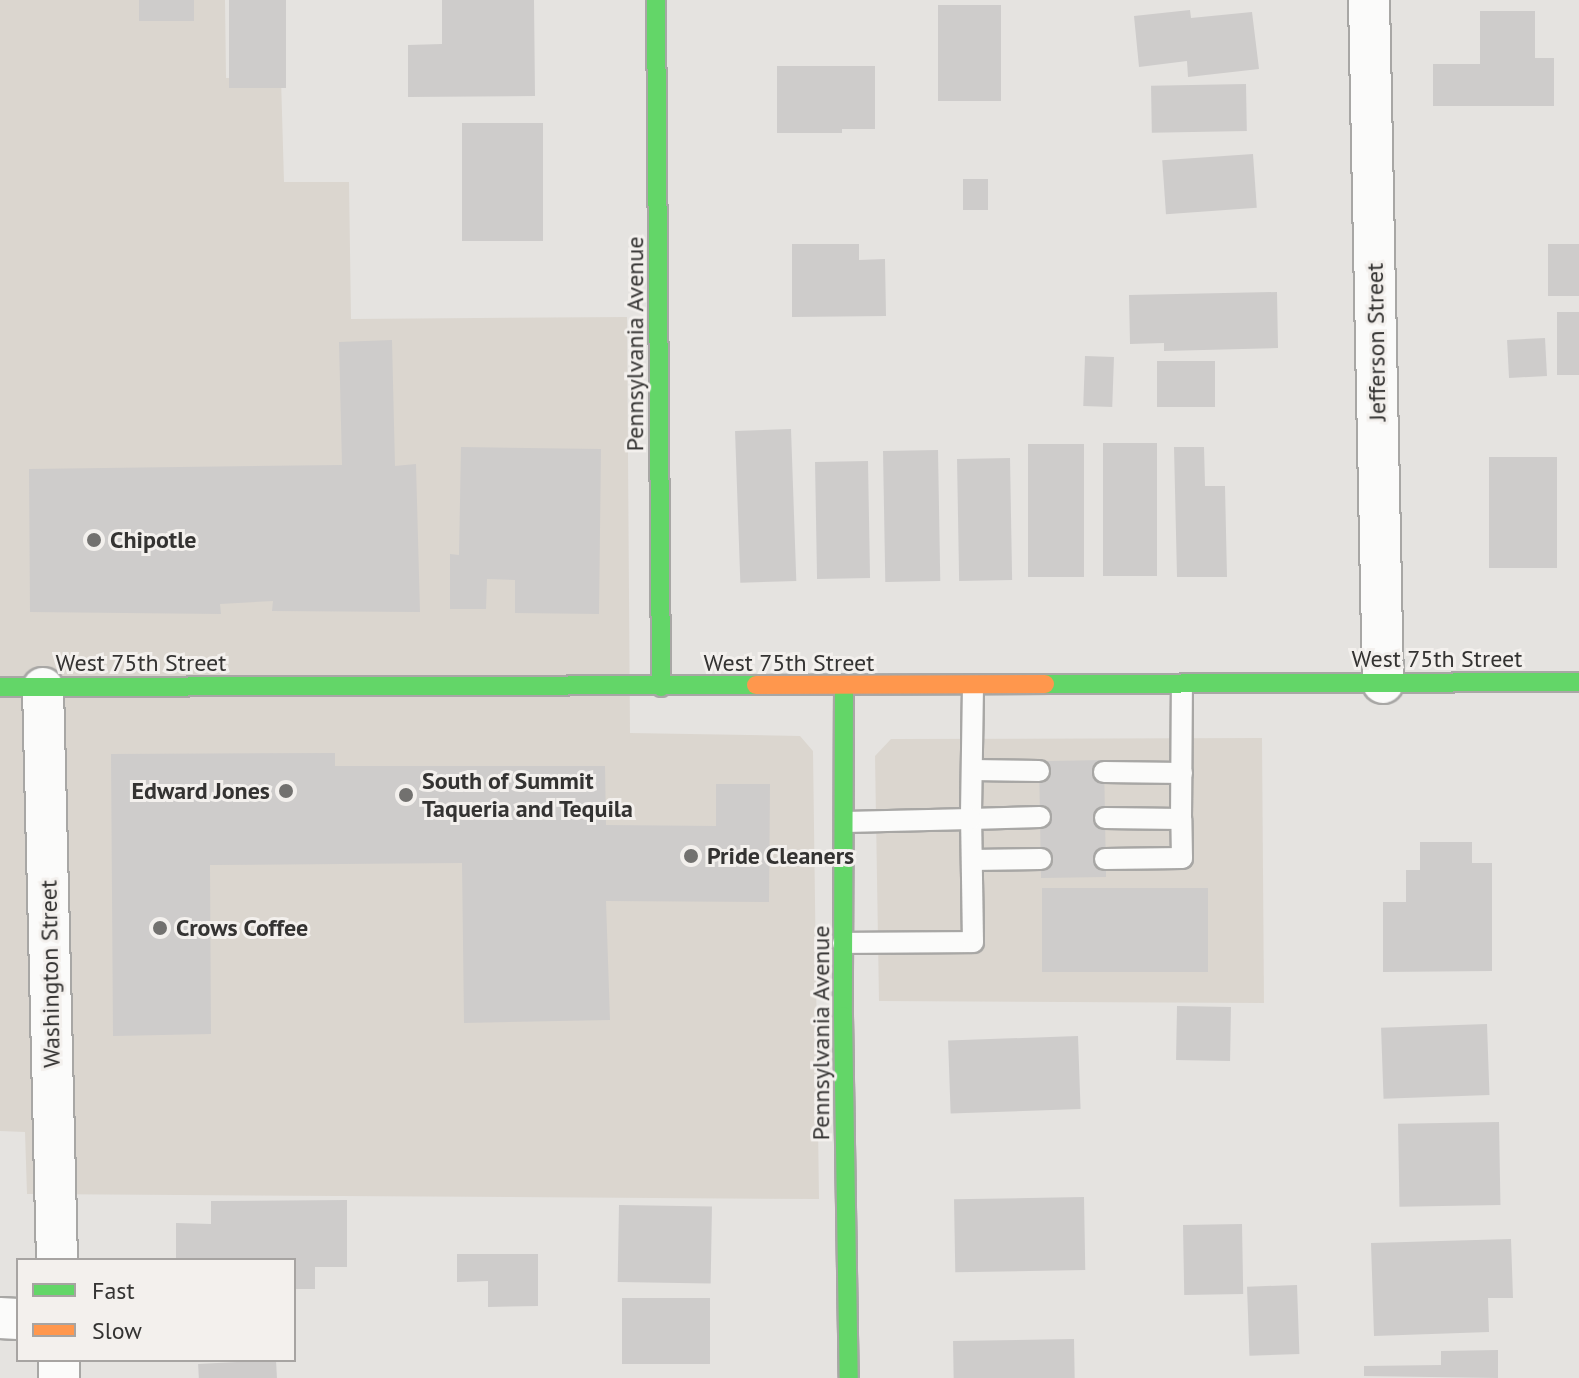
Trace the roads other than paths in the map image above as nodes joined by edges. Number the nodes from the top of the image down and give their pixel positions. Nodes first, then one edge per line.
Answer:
1 (656, 0) edge
2 (1369, 0) edge
3 (1579, 682) edge
4 (1383, 683) junction
5 (1182, 685) junction
6 (973, 686) junction
7 (0, 687) edge
8 (661, 687) junction
9 (844, 687) junction
10 (43, 688) junction
11 (973, 770) junction
12 (1039, 771) dead end
13 (1104, 772) dead end
14 (1182, 773) junction
15 (1040, 817) dead end
16 (1105, 818) dead end
17 (971, 819) junction
18 (1181, 819) junction
19 (845, 822) junction
20 (1041, 859) dead end
21 (1105, 859) dead end
22 (972, 860) junction
23 (843, 943) junction
24 (57, 1258) edge
25 (849, 1378) edge

1 - 8 main road, Pennsylvania Avenue
2 - 4 street, Jefferson Street
3 - 4 main road, West 75th Street
4 - 5 main road, West 75th Street
5 - 6 main road, West 75th Street
5 - 14 lane
6 - 9 main road, West 75th Street
6 - 11 lane
7 - 10 main road, West 75th Street
8 - 9 main road, West 75th Street
8 - 10 main road, West 75th Street
9 - 19 main road, Pennsylvania Avenue
10 - 24 street, Washington Street
11 - 12 lane
11 - 17 lane
13 - 14 lane
14 - 18 lane
15 - 17 lane
16 - 18 lane
17 - 19 lane
17 - 22 lane
18 - 21 lane
19 - 23 main road, Pennsylvania Avenue
20 - 22 lane
22 - 23 lane
23 - 25 main road, Pennsylvania Avenue

